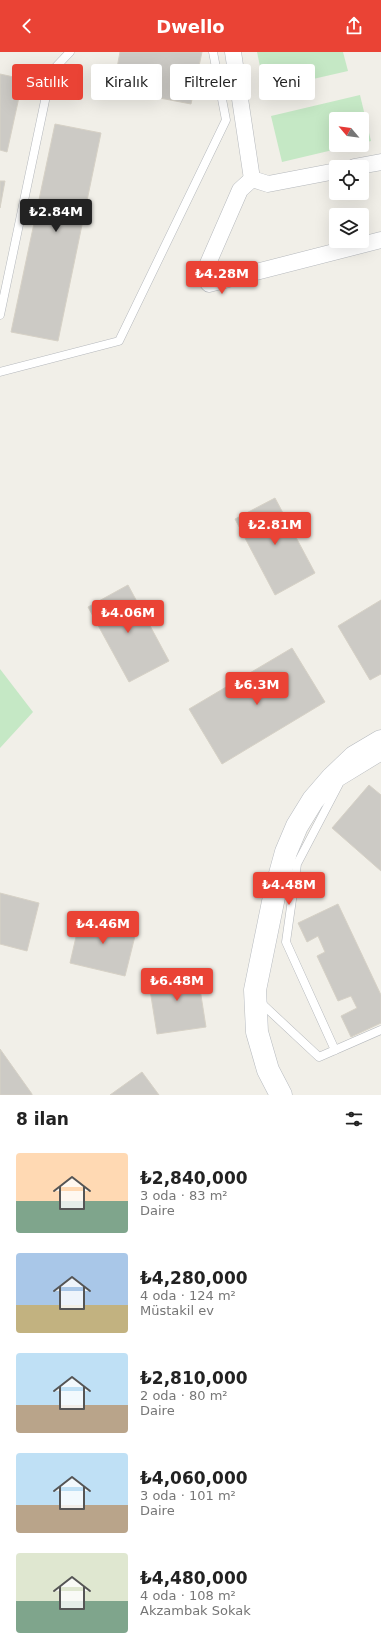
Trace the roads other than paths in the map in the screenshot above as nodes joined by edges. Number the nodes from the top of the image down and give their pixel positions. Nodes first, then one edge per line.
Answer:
1 (70, 52) edge
2 (213, 52) edge
3 (233, 52) edge
4 (381, 162) edge
5 (369, 164) edge
6 (329, 171) edge
7 (252, 178) junction
8 (381, 240) edge
9 (0, 315) edge
10 (0, 372) edge
11 (381, 741) edge
12 (381, 756) edge
13 (255, 997) junction
14 (381, 1030) edge
15 (335, 1050) junction
16 (281, 1095) edge

1 - 9 lane
2 - 10 lane
3 - 7 street
4 - 5 street
6 - 7 street
7 - 8 street
11 - 13 street
12 - 15 lane
13 - 15 lane
13 - 16 street
14 - 15 lane

